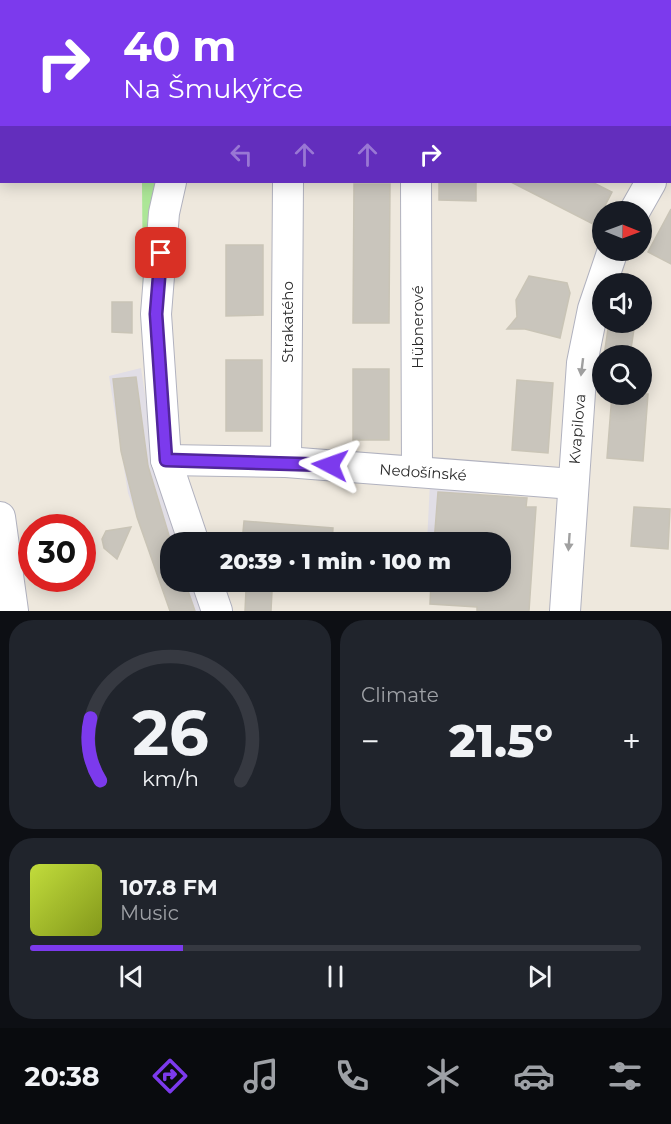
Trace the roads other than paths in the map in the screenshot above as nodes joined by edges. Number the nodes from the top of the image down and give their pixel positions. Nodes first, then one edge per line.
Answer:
1 (171, 183) edge
2 (288, 183) edge
3 (416, 183) edge
4 (650, 183) edge
5 (640, 201) edge
6 (610, 261) edge
7 (166, 460) junction
8 (286, 462) junction
9 (417, 472) junction
10 (573, 484) junction
11 (0, 517) edge
12 (190, 532) edge
13 (210, 592) edge
14 (13, 611) edge
15 (217, 611) edge
16 (565, 611) edge

1 - 7 street
2 - 8 street, Strakatého
3 - 9 street, Hübnerové
4 - 5 street
6 -> 10 street, Kvapilova
7 - 8 street, Nedošínské
7 - 12 street
8 - 9 street, Nedošínské
9 - 10 street, Nedošínské
10 -> 16 street, Kvapilova
11 - 14 street
13 - 15 street

